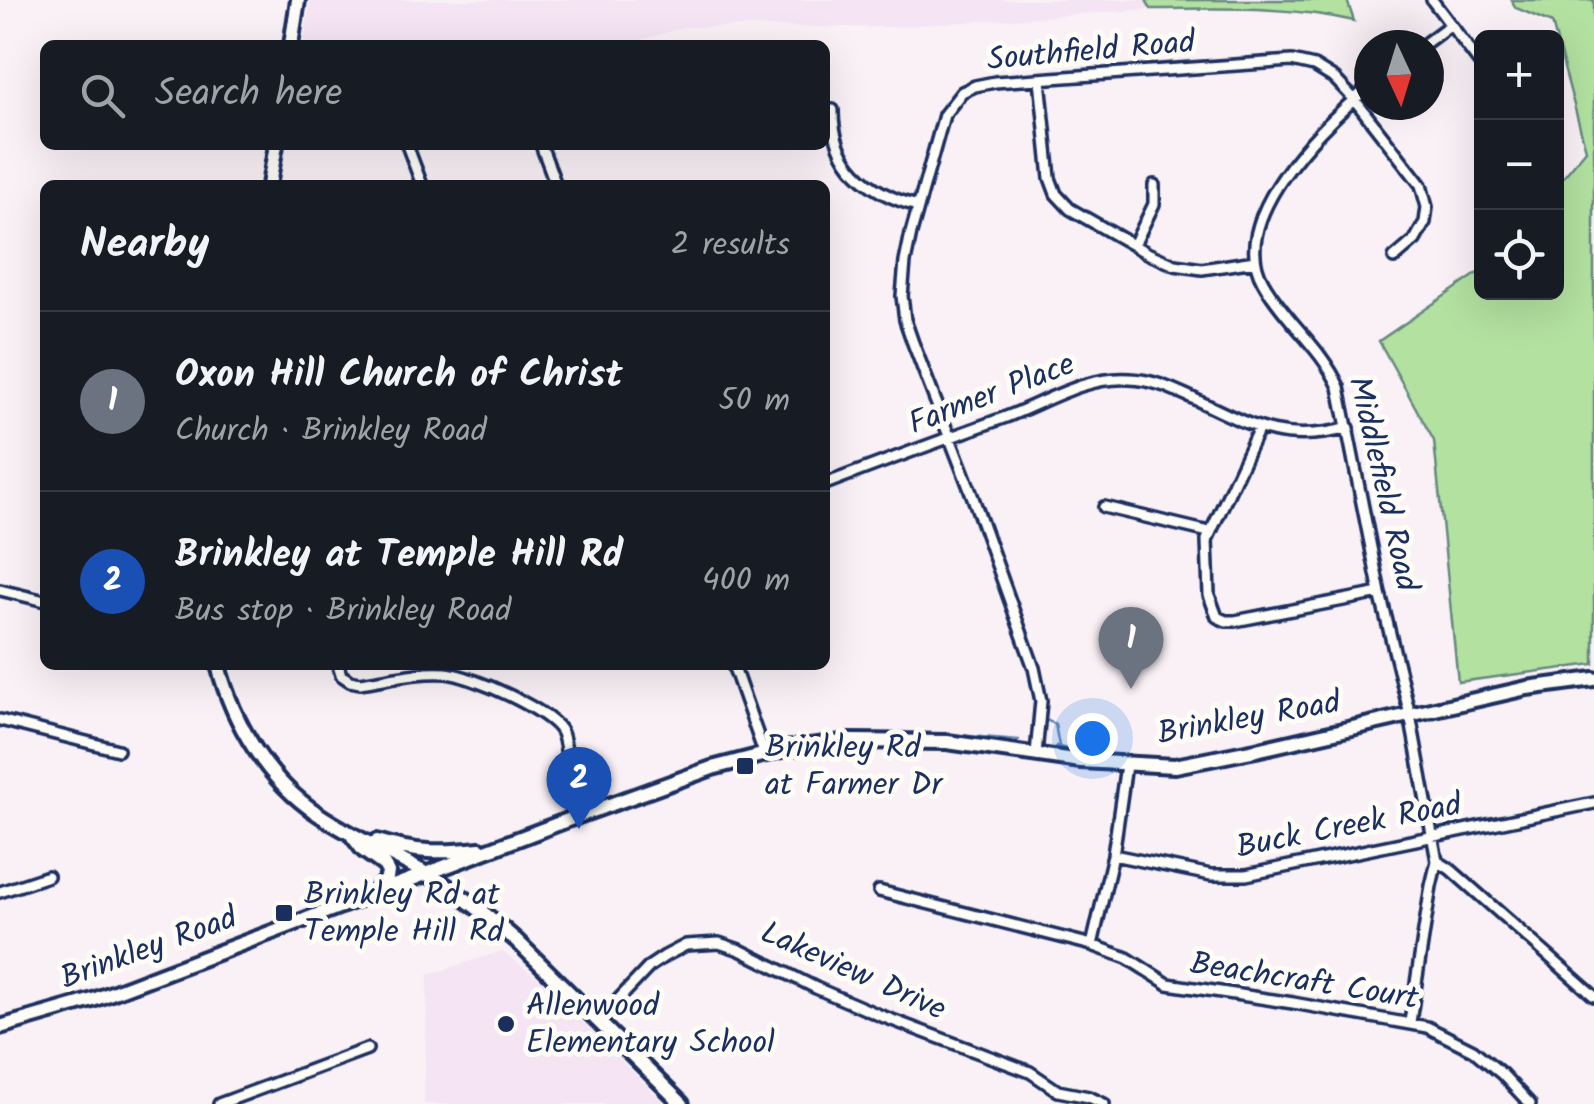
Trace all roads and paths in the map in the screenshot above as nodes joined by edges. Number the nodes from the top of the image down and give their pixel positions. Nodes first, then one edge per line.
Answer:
1 (298, 0) edge
2 (1432, 0) edge
3 (1450, 26) junction
4 (1444, 30) edge
5 (292, 40) edge
6 (1474, 56) edge
7 (1040, 80) junction
8 (1354, 99) joint
9 (833, 110) dead end
10 (1371, 120) edge
11 (275, 150) edge
12 (409, 150) edge
13 (543, 150) edge
14 (271, 180) edge
15 (420, 180) edge
16 (554, 180) edge
17 (1154, 184) dead end
18 (918, 206) junction
19 (1134, 245) junction
20 (1394, 258) dead end
21 (1255, 262) junction
22 (1259, 428) junction
23 (1349, 428) junction
24 (950, 437) junction
25 (830, 482) edge
26 (1104, 508) dead end
27 (1209, 532) junction
28 (0, 590) edge
29 (1380, 593) junction
30 (40, 600) edge
31 (220, 670) edge
32 (340, 670) edge
33 (735, 670) edge
34 (1594, 679) edge
35 (1410, 715) junction
36 (0, 720) edge
37 (118, 750) dead end
38 (764, 753) junction
39 (1036, 754) junction
40 (1126, 765) junction
41 (1594, 803) edge
42 (573, 818) junction
43 (350, 833) junction
44 (1434, 836) junction
45 (499, 847) junction
46 (1113, 855) junction
47 (1437, 861) junction
48 (428, 875) junction
49 (48, 876) dead end
50 (879, 891) dead end
51 (0, 892) edge
52 (374, 894) junction
53 (1092, 945) junction
54 (1594, 996) edge
55 (598, 1022) junction
56 (1410, 1022) junction
57 (0, 1026) edge
58 (367, 1049) dead end
59 (1058, 1091) junction
60 (219, 1104) edge
61 (682, 1104) edge
62 (1055, 1104) edge
63 (1104, 1104) edge
64 (1530, 1104) edge

1 - 5 main road
2 - 3 street
3 - 4 street
3 - 6 street
7 - 8 street, Southfield Road
7 - 18 street, Southfield Road
7 - 19 street
8 - 21 street
9 - 18 street
10 - 20 street, Southfield Road
11 - 14 main road
12 - 15 street
13 - 16 street
17 - 19 street
18 - 24 street, Southfield Road
19 - 21 street
21 - 23 street, Middlefield Road
22 - 23 street, Farmer Place
22 - 24 street, Farmer Place
22 - 27 street
23 - 29 street, Middlefield Road
24 - 25 street, Farmer Place
24 - 39 street, Southfield Road
26 - 27 street
27 - 29 street
28 - 30 street
29 - 35 street, Middlefield Road
31 - 43 main road
32 - 42 street
33 - 38 street
34 - 35 main road, Brinkley Road
35 - 40 main road, Brinkley Road
35 - 44 street, Middlefield Road
36 - 37 street
38 - 39 main road, Brinkley Road
38 - 42 main road, Brinkley Road
39 - 40 main road, Brinkley Road
40 - 46 street
41 - 44 street, Buck Creek Road
42 - 45 main road, Brinkley Road
43 - 45 main road
43 - 48 main road
43 - 52 main road
44 - 46 street, Buck Creek Road
44 - 47 street, Middlefield Road
45 - 48 main road, Brinkley Road
46 - 53 street
47 - 54 street
47 - 56 street, Middlefield Road
48 - 52 main road, Brinkley Road
48 - 55 main road
49 - 51 street
50 - 53 street, Beachcraft Court
52 - 57 main road, Brinkley Road
53 - 56 street, Beachcraft Court
55 - 59 street, Lakeview Drive
55 - 61 main road
56 - 64 street, Beachcraft Court
58 - 60 street
59 - 62 street
59 - 63 street, Lakeview Drive

